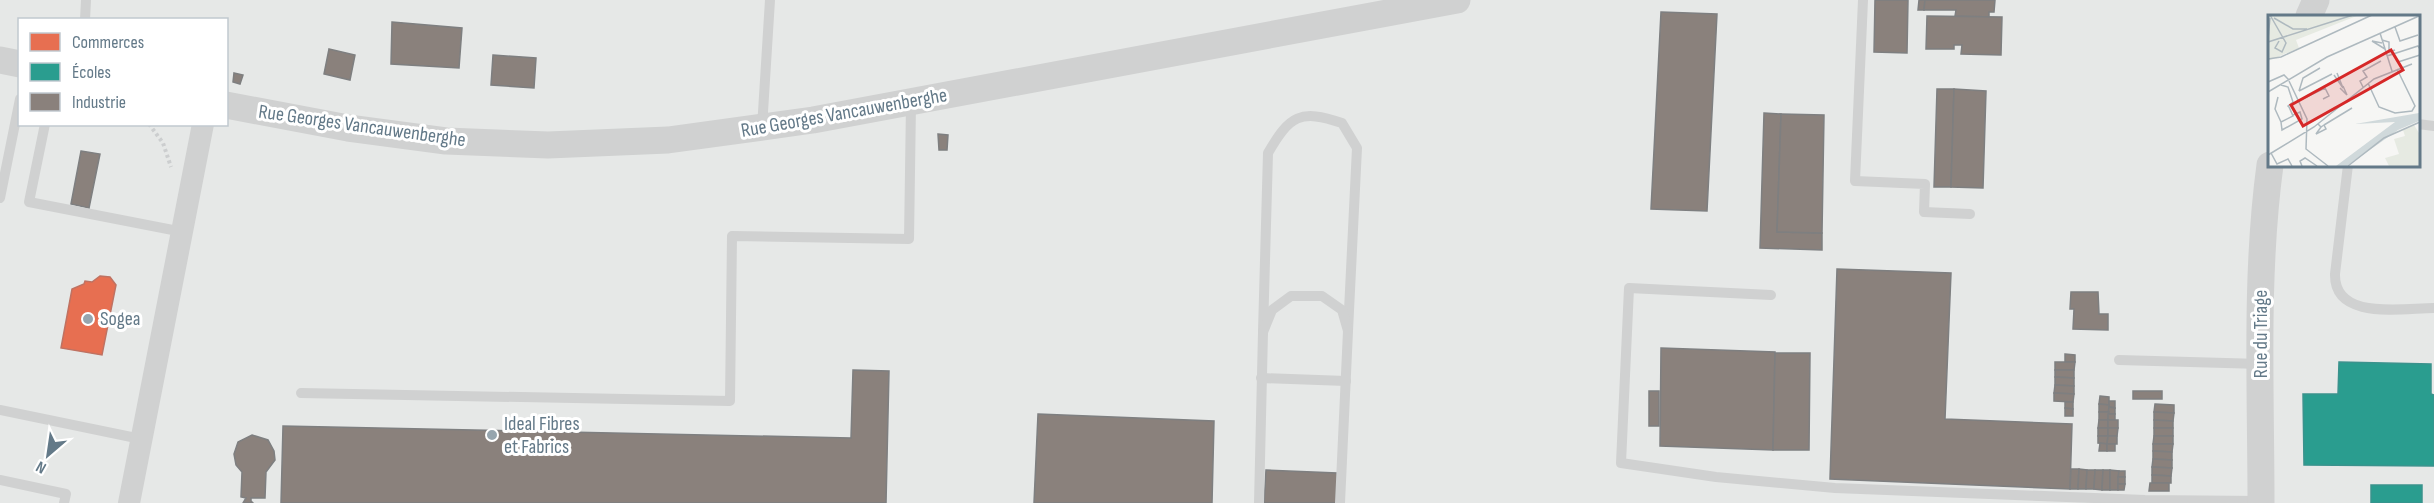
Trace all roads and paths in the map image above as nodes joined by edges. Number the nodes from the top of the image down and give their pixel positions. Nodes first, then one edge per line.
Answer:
1 (87, 0) edge
2 (770, 0) edge
3 (1457, 0) edge
4 (1863, 0) edge
5 (2316, 0) edge
6 (2309, 15) edge
7 (86, 18) edge
8 (0, 60) edge
9 (18, 64) edge
10 (911, 100) junction
11 (228, 105) edge
12 (18, 109) edge
13 (2419, 124) edge
14 (45, 126) edge
15 (203, 126) edge
16 (2434, 126) edge
17 (762, 128) junction
18 (2270, 166) edge
19 (2348, 166) edge
20 (0, 198) edge
21 (1970, 214) dead end
22 (183, 232) junction
23 (1771, 296) dead end
24 (2434, 308) edge
25 (1348, 331) junction
26 (1263, 332) junction
27 (2119, 360) dead end
28 (2261, 364) junction
29 (1262, 378) junction
30 (1346, 381) junction
31 (302, 393) dead end
32 (0, 410) edge
33 (141, 439) junction
34 (0, 480) edge
35 (2261, 502) edge
36 (64, 503) edge
37 (129, 503) edge
38 (1259, 503) edge
39 (1340, 503) edge

1 - 7 lane
2 - 17 lane
3 - 10 street, Rue Georges Vancauwenberghe
4 - 21 lane
5 - 6 street
8 - 9 street
10 - 17 street, Rue Georges Vancauwenberghe
10 - 31 lane
11 - 17 street, Rue Georges Vancauwenberghe
12 - 20 lane
13 - 16 lane
14 - 22 lane
15 - 22 street
18 - 28 street, Rue du Triage
19 - 24 lane
22 - 33 street
23 - 35 lane
25 - 26 lane
25 - 26 lane
25 - 30 lane
26 - 29 lane
27 - 28 lane
28 - 35 street, Rue du Triage
29 - 30 lane
29 - 38 lane
30 - 39 lane
32 - 33 lane
33 - 37 street
34 - 36 lane

